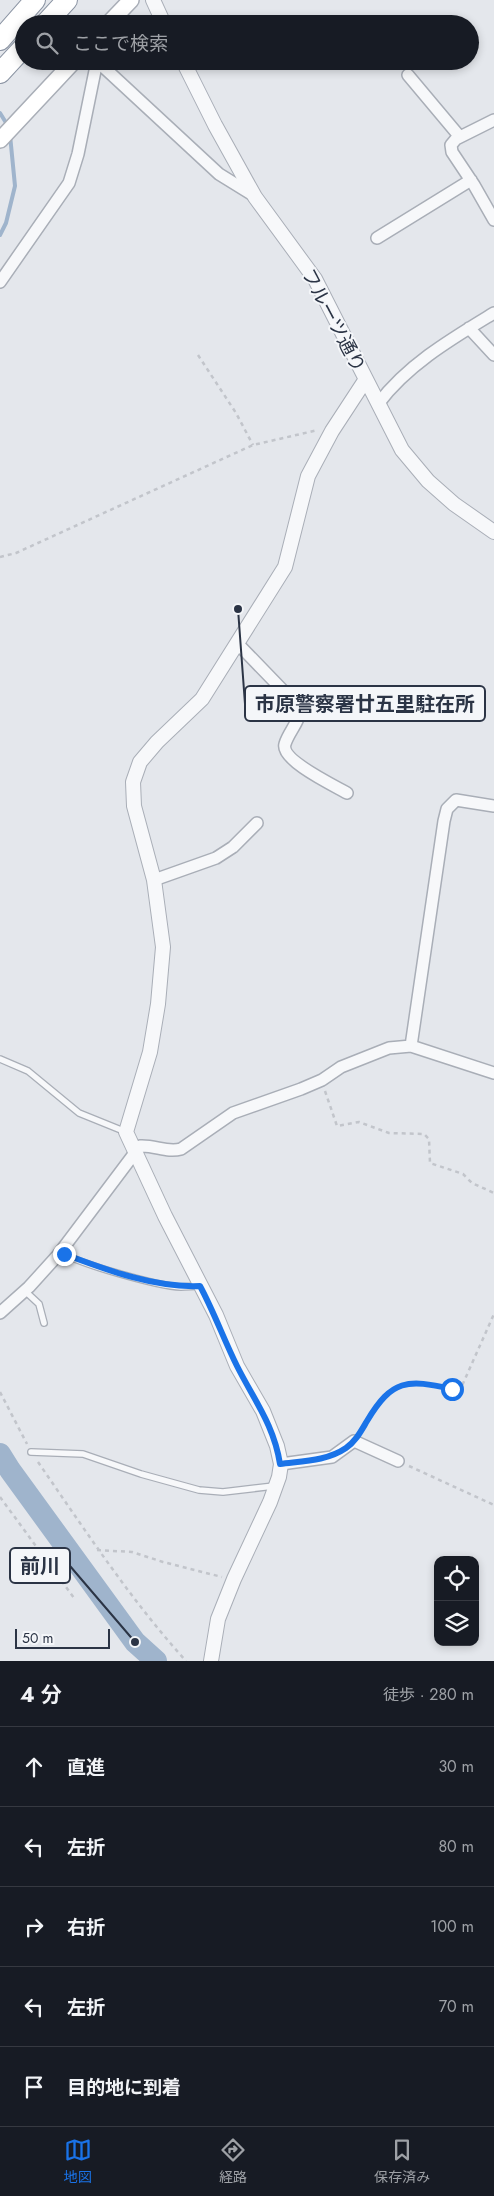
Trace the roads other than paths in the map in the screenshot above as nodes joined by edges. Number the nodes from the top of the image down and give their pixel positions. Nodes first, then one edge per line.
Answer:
1 (35, 0) edge
2 (66, 0) edge
3 (130, 0) edge
4 (152, 0) edge
5 (22, 15) edge
6 (53, 15) edge
7 (116, 15) edge
8 (160, 15) edge
9 (15, 23) edge
10 (4, 36) edge
11 (15, 57) edge
12 (66, 70) edge
13 (95, 70) edge
14 (107, 70) edge
15 (188, 70) edge
16 (0, 73) edge
17 (408, 75) dead end
18 (494, 120) edge
19 (460, 137) junction
20 (0, 140) edge
21 (471, 180) junction
22 (255, 198) junction
23 (494, 220) edge
24 (377, 238) dead end
25 (0, 282) edge
26 (494, 313) edge
27 (470, 328) junction
28 (494, 355) edge
29 (366, 379) junction
30 (378, 404) junction
31 (494, 532) edge
32 (238, 644) junction
33 (348, 793) dead end
34 (494, 806) edge
35 (257, 823) dead end
36 (154, 880) junction
37 (411, 1046) junction
38 (0, 1059) edge
39 (494, 1073) edge
40 (126, 1132) junction
41 (136, 1152) junction
42 (61, 1252) junction
43 (200, 1286) junction
44 (24, 1291) junction
45 (0, 1313) edge
46 (44, 1323) dead end
47 (31, 1452) road end
48 (398, 1462) road end
49 (280, 1464) junction
50 (276, 1486) junction
51 (211, 1661) edge

1 - 5 highway
2 - 6 highway
3 - 7 main road
4 - 8 street
9 - 10 highway
11 - 16 highway
12 - 20 main road
13 - 25 street
14 - 22 street
15 - 22 street, フルーツ通り
17 - 19 street
18 - 19 street
19 - 21 street
21 - 23 street
21 - 24 street
22 - 29 street, フルーツ通り
26 - 27 street
27 - 28 street
27 - 30 street
29 - 30 street, フルーツ通り
29 - 32 street
30 - 31 street, フルーツ通り
32 - 33 street
32 - 36 street
34 - 37 street
35 - 36 street
36 - 40 street
37 - 39 street
37 - 41 street
38 - 40 lane
40 - 41 street
41 - 42 street
41 - 43 street
42 - 43 lane
42 - 44 street
43 - 49 street
44 - 45 street
44 - 46 lane
47 - 50 lane
48 - 49 street
49 - 50 street
50 - 51 street

